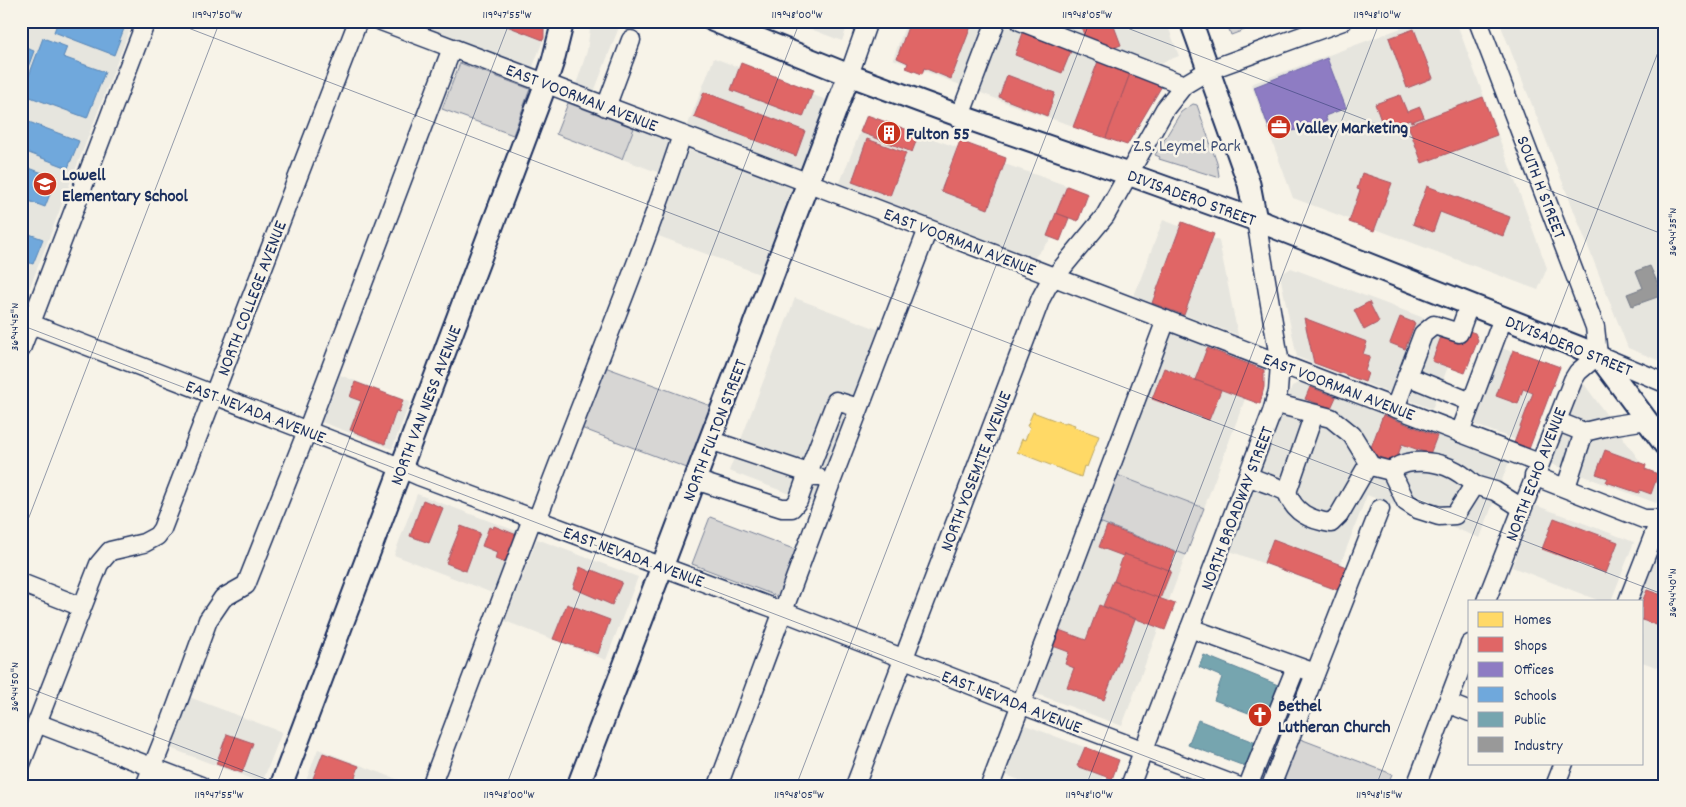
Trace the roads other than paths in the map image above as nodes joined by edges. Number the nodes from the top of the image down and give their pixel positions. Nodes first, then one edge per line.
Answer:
1 (146, 21) edge
2 (358, 21) edge
3 (381, 21) edge
4 (563, 21) edge
5 (714, 21) edge
6 (868, 21) edge
7 (996, 21) edge
8 (1020, 21) edge
9 (1191, 21) edge
10 (1478, 21) edge
11 (1340, 22) edge
12 (631, 40) dead end
13 (452, 48) junction
14 (1210, 70) junction
15 (849, 75) junction
16 (546, 83) junction
17 (1184, 85) junction
18 (606, 107) junction
19 (960, 116) junction
20 (682, 135) junction
21 (1128, 174) junction
22 (809, 183) junction
23 (1256, 220) junction
24 (928, 229) junction
25 (1054, 277) junction
26 (1469, 305) junction
27 (1504, 318) junction
28 (1166, 320) junction
29 (31, 324) junction
30 (21, 349) edge
31 (1598, 355) junction
32 (1280, 364) junction
33 (1407, 376) junction
34 (1665, 383) edge
35 (214, 395) junction
36 (1276, 401) junction
37 (1472, 402) junction
38 (859, 408) junction
39 (1395, 408) junction
40 (1314, 414) junction
41 (1647, 420) junction
42 (1556, 421) junction
43 (307, 431) junction
44 (1460, 432) junction
45 (1584, 432) junction
46 (710, 440) junction
47 (1665, 445) edge
48 (1371, 466) junction
49 (401, 469) junction
50 (1536, 469) junction
51 (1391, 471) junction
52 (808, 473) junction
53 (1248, 476) junction
54 (694, 480) junction
55 (831, 482) junction
56 (1474, 485) junction
57 (1566, 487) junction
58 (1287, 492) junction
59 (1522, 508) junction
60 (1380, 509) dead end
61 (1662, 517) edge
62 (535, 520) junction
63 (662, 567) junction
64 (21, 583) edge
65 (1486, 600) edge
66 (1628, 600) edge
67 (82, 607) junction
68 (784, 612) junction
69 (1190, 628) junction
70 (1468, 649) edge
71 (903, 659) junction
72 (1296, 667) junction
73 (1315, 673) junction
74 (1447, 703) junction
75 (1020, 704) junction
76 (1468, 711) edge
77 (37, 723) junction
78 (1144, 751) junction
79 (21, 764) edge
80 (1564, 764) edge
81 (152, 767) junction
82 (145, 786) edge
83 (201, 786) edge
84 (281, 786) edge
85 (431, 786) edge
86 (578, 786) edge
87 (718, 786) edge
88 (855, 786) edge
89 (990, 786) edge
90 (1130, 786) edge
91 (1237, 786) edge
92 (1248, 786) edge
93 (1271, 786) edge
94 (1416, 786) edge
95 (1555, 786) edge

1 - 29 street
2 - 35 street, NORTH COLLEGE AVENUE
3 - 13 street, EAST VOORMAN AVENUE
4 - 16 main road, NORTH VAN NESS AVENUE
5 - 15 main road, DIVISADERO STREET
6 - 15 street
7 - 19 street
8 - 17 street
9 - 14 main road
10 - 31 street, SOUTH H STREET
11 - 14 street
12 - 18 street
13 - 16 street, EAST VOORMAN AVENUE
13 - 43 street
14 - 17 street
14 - 23 main road
15 - 19 main road, DIVISADERO STREET
15 - 22 main road, NORTH FULTON STREET
16 - 18 street, EAST VOORMAN AVENUE
16 - 49 main road, NORTH VAN NESS AVENUE
17 - 21 street, NORTH YOSEMITE AVENUE
18 - 20 street, EAST VOORMAN AVENUE
19 - 21 main road, DIVISADERO STREET
20 - 22 street, EAST VOORMAN AVENUE
20 - 62 street
21 - 23 main road, DIVISADERO STREET
21 - 25 street, NORTH YOSEMITE AVENUE
22 - 24 street, EAST VOORMAN AVENUE
22 - 46 main road, NORTH FULTON STREET
23 - 26 main road, DIVISADERO STREET
23 - 32 street, NORTH BROADWAY STREET
24 - 25 street, EAST VOORMAN AVENUE
24 - 38 street
25 - 28 street, EAST VOORMAN AVENUE
25 - 71 street, NORTH YOSEMITE AVENUE
26 - 27 main road, DIVISADERO STREET
26 - 33 street
27 - 31 main road, DIVISADERO STREET
27 - 37 street
28 - 32 street, EAST VOORMAN AVENUE
28 - 75 street
29 - 30 street
29 - 35 street, EAST NEVADA AVENUE
31 - 34 street, DIVISADERO STREET
31 - 41 main road
31 - 42 street, NORTH ECHO AVENUE
32 - 36 street, NORTH BROADWAY STREET
32 - 39 street, EAST VOORMAN AVENUE
33 - 37 street
33 - 39 street
35 - 43 street, EAST NEVADA AVENUE
35 - 67 street, NORTH COLLEGE AVENUE
36 - 40 street
36 - 53 street, NORTH BROADWAY STREET
37 - 44 street
38 - 52 street
38 - 55 street
39 - 44 street, EAST VOORMAN AVENUE
40 - 48 street
40 - 58 street
41 - 45 street
41 - 47 main road
42 - 45 street
42 - 50 street, NORTH ECHO AVENUE
43 - 49 street, EAST NEVADA AVENUE
43 - 81 street
44 - 50 street, EAST VOORMAN AVENUE
45 - 57 street
46 - 52 street
46 - 54 main road, NORTH FULTON STREET
48 - 51 street
48 - 58 street
49 - 62 street, EAST NEVADA AVENUE
49 - 84 main road, NORTH VAN NESS AVENUE
50 - 57 street, EAST VOORMAN AVENUE
50 - 59 street, NORTH ECHO AVENUE
51 - 56 street
51 - 56 street
52 - 54 street
52 - 55 street
53 - 58 street
53 - 69 street, NORTH BROADWAY STREET
54 - 63 main road, NORTH FULTON STREET
55 - 68 street
56 - 59 street
57 - 61 street, EAST VOORMAN AVENUE
59 - 65 street, NORTH ECHO AVENUE
60 - 73 street
61 - 66 street
62 - 63 street, EAST NEVADA AVENUE
62 - 85 street
63 - 68 street, EAST NEVADA AVENUE
63 - 86 main road, NORTH FULTON STREET
64 - 67 street
67 - 77 street, NORTH COLLEGE AVENUE
68 - 71 street, EAST NEVADA AVENUE
68 - 87 street
69 - 72 street
69 - 78 street, NORTH BROADWAY STREET
70 - 74 street
71 - 75 street, EAST NEVADA AVENUE
71 - 88 street, NORTH YOSEMITE AVENUE
72 - 73 street
72 - 92 street
73 - 93 street
74 - 76 street
74 - 94 street
75 - 78 street, EAST NEVADA AVENUE
75 - 89 street
77 - 79 street, NORTH COLLEGE AVENUE
77 - 81 street
78 - 90 street, NORTH BROADWAY STREET
78 - 91 street, EAST NEVADA AVENUE
80 - 95 street
81 - 82 street
81 - 83 street

